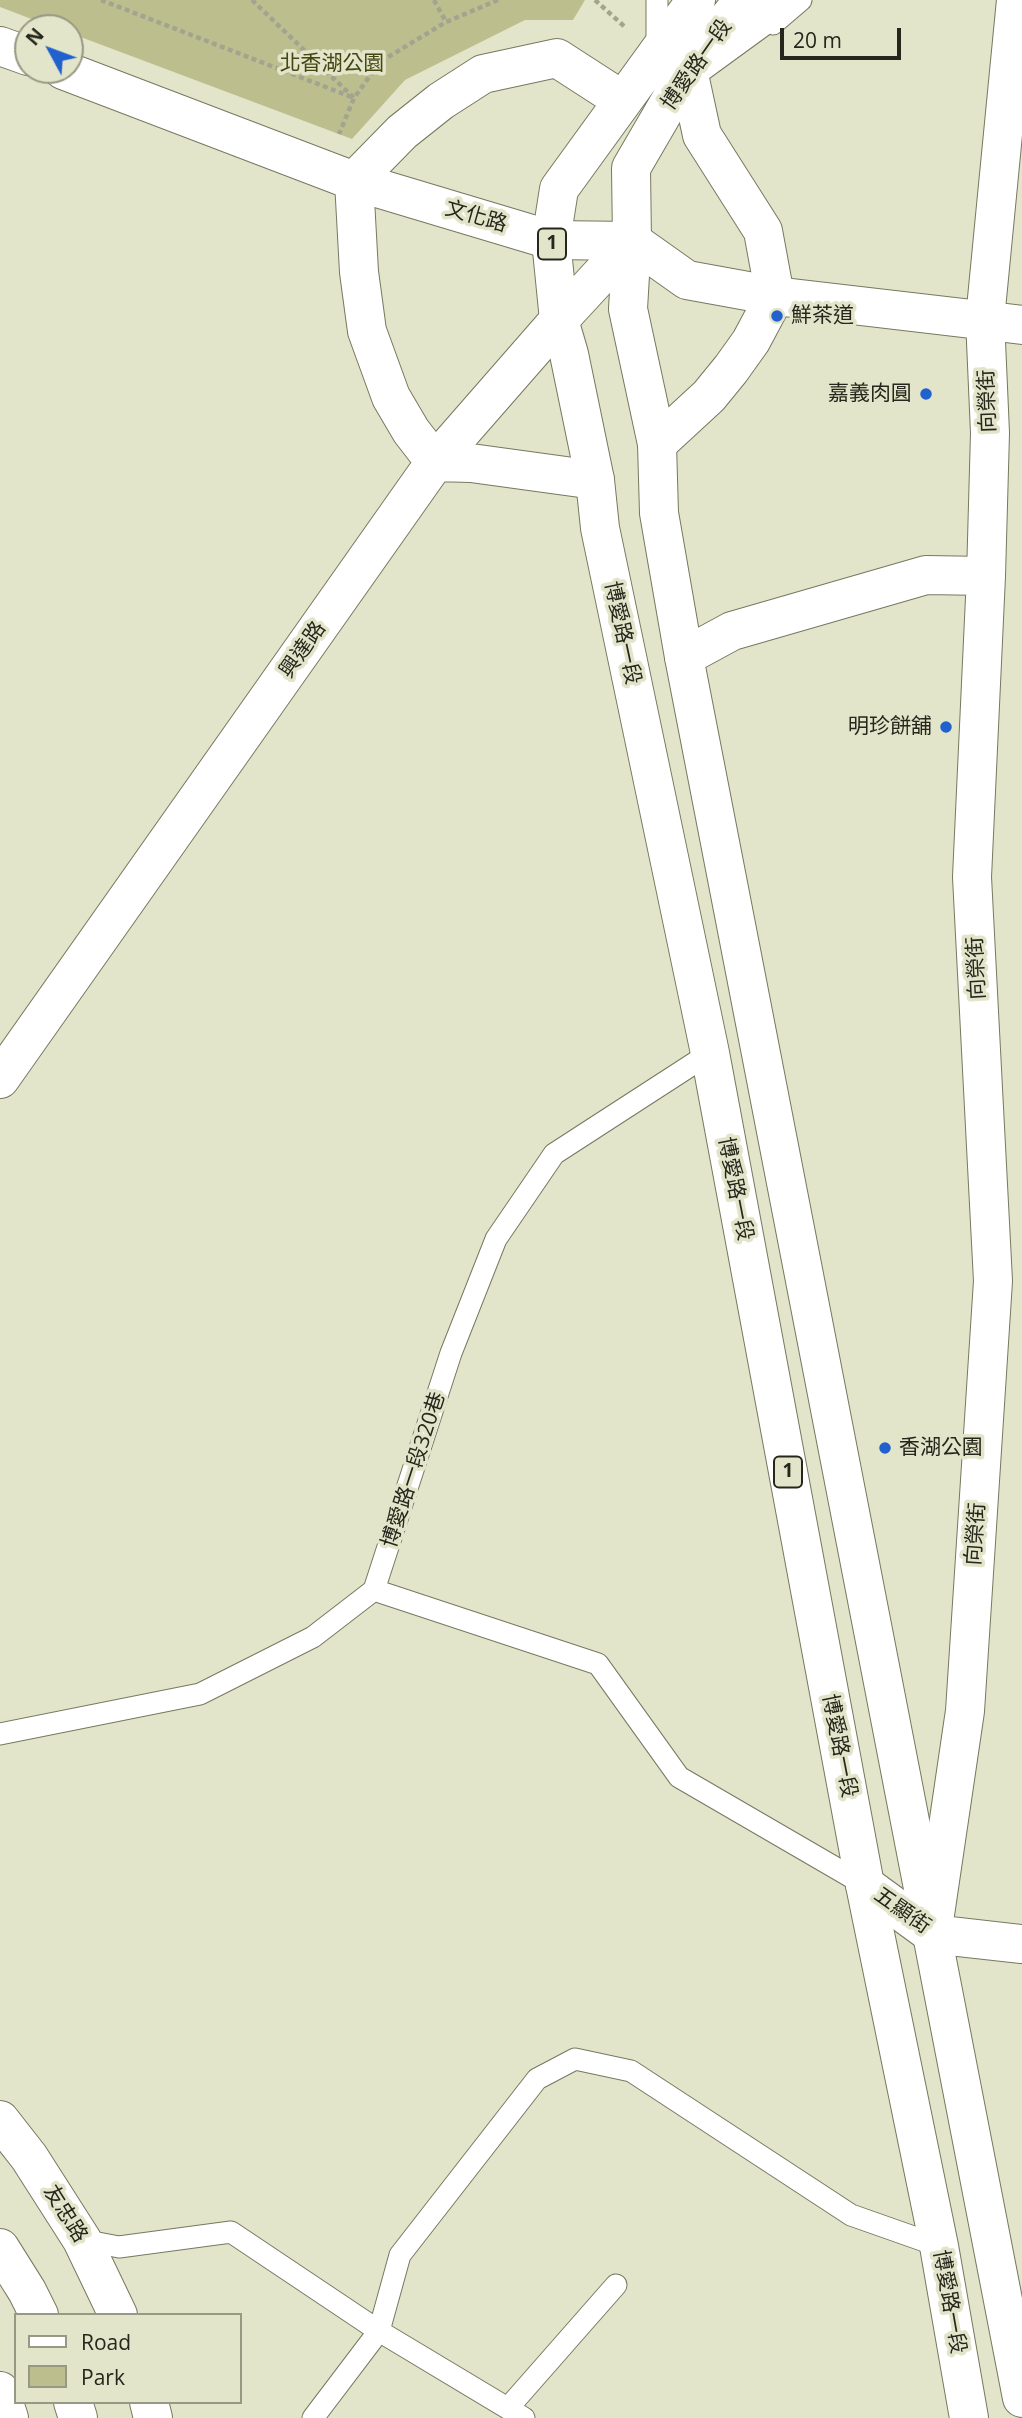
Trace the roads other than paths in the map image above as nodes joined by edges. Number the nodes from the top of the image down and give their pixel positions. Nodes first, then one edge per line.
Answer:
1 (657, 0) edge
2 (672, 0) edge
3 (696, 0) edge
4 (1016, 0) edge
5 (773, 3) edge
6 (1016, 44) edge
7 (673, 63) junction
8 (84, 78) edge
9 (622, 100) junction
10 (339, 176) junction
11 (551, 240) junction
12 (632, 242) junction
13 (775, 296) junction
14 (985, 319) junction
15 (559, 320) junction
16 (1022, 325) edge
17 (1006, 436) edge
18 (657, 444) junction
19 (435, 462) junction
20 (595, 480) junction
21 (986, 576) junction
22 (684, 657) junction
23 (709, 1053) junction
24 (0, 1079) edge
25 (1008, 1279) edge
26 (374, 1590) junction
27 (0, 1734) edge
28 (865, 1885) junction
29 (932, 1934) junction
30 (1022, 1944) edge
31 (0, 2120) edge
32 (82, 2240) junction
33 (939, 2246) junction
34 (0, 2248) edge
35 (616, 2285) dead end
36 (38, 2313) edge
37 (117, 2313) edge
38 (379, 2331) junction
39 (0, 2391) edge
40 (1022, 2398) edge
41 (516, 2413) edge
42 (9, 2418) edge
43 (313, 2418) edge
44 (970, 2418) edge

1 - 7 lane
2 - 7 street
3 - 7 street, 博愛路一段 / 1
4 - 6 street, 向榮街
5 - 7 street, 博愛路一段 / 1
5 - 7 lane
6 - 14 street, 向榮街
7 - 9 street, 博愛路一段 / 1
7 - 12 street, 博愛路一段 / 1
7 - 13 street
8 - 10 street, 文化路
9 - 10 street
9 - 11 street, 博愛路一段 / 1
10 - 11 street, 文化路
10 - 19 street
11 - 12 street, 文化路
11 - 15 street, 博愛路一段 / 1
12 - 13 street
12 - 15 street, 興達路
12 - 18 street, 博愛路一段 / 1
13 - 14 street
13 - 18 street
14 - 16 street
14 - 17 street, 向榮街
15 - 19 street, 興達路
15 - 20 street, 博愛路一段 / 1
17 - 21 street, 向榮街
18 - 22 street, 博愛路一段 / 1
19 - 20 street
19 - 24 street, 興達路
20 - 23 street, 博愛路一段 / 1
21 - 22 street
21 - 25 street, 向榮街
22 - 29 street, 博愛路一段 / 1
23 - 26 lane, 博愛路一段320巷
23 - 28 street, 博愛路一段 / 1
25 - 29 street, 向榮街
26 - 27 lane
26 - 28 lane
28 - 29 street, 五顯街
28 - 33 street, 博愛路一段 / 1
29 - 30 street, 五顯街
29 - 40 street, 博愛路一段 / 1
31 - 32 street, 友忠路
32 - 37 street, 友忠路
32 - 38 lane
33 - 38 lane
33 - 44 street, 博愛路一段 / 1
34 - 36 street
35 - 41 lane
38 - 41 lane
38 - 43 lane
39 - 42 street

